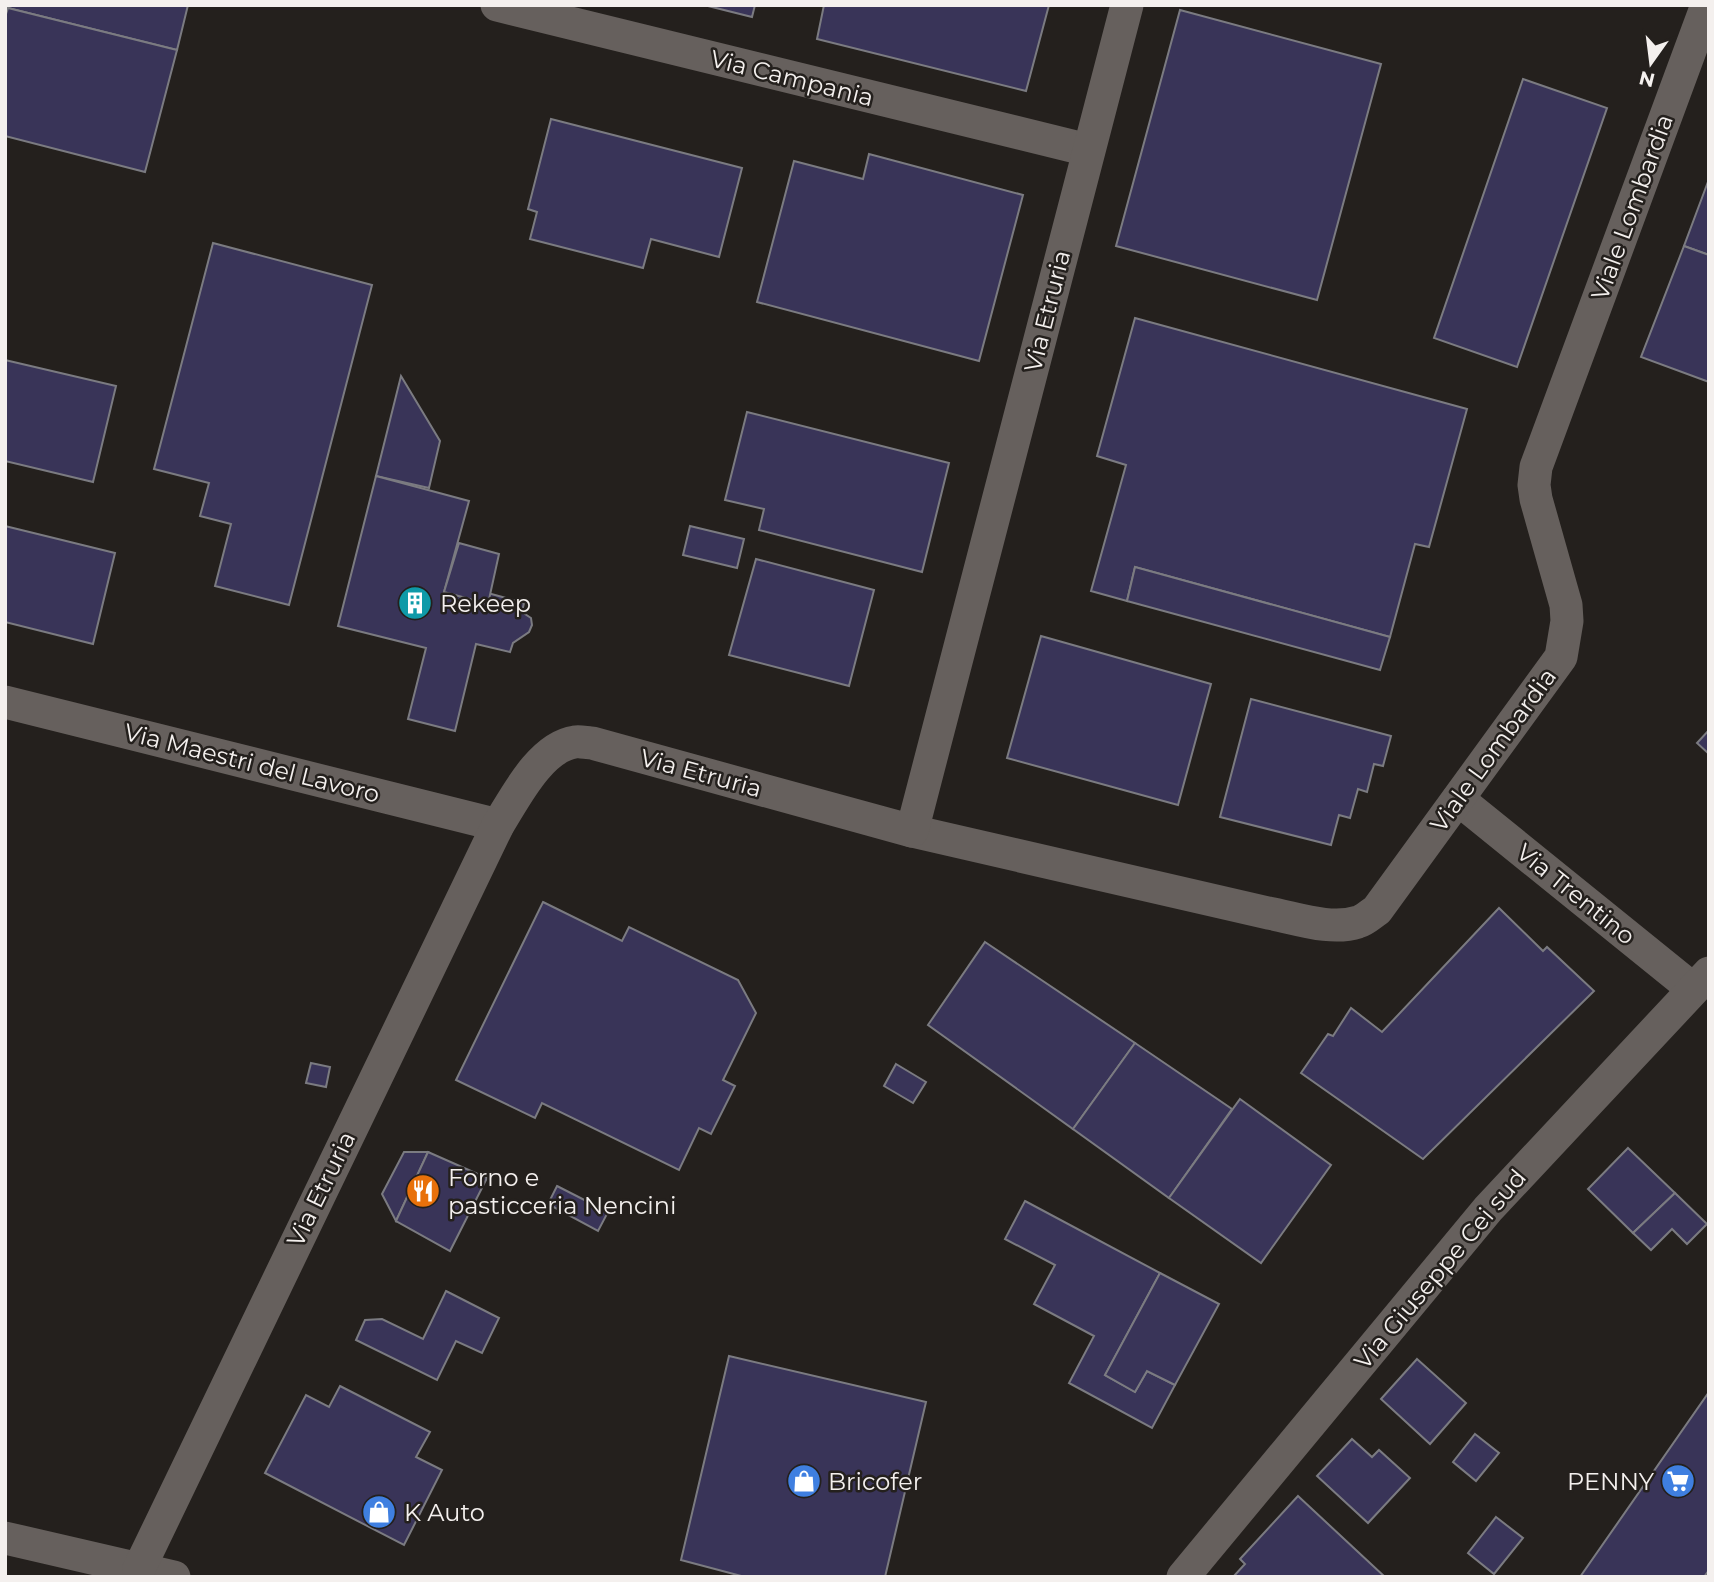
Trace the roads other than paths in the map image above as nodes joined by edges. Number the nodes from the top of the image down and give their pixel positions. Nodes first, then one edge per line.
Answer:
1 (497, 5) edge
2 (1127, 5) edge
3 (1707, 5) edge
4 (1088, 150) junction
5 (5, 702) edge
6 (1458, 799) junction
7 (498, 825) junction
8 (912, 831) junction
9 (1701, 981) edge
10 (5, 1538) edge
11 (139, 1569) junction
12 (174, 1577) edge
13 (1183, 1577) edge

1 - 4 street, Via Campania
2 - 4 street, Via Etruria
3 - 6 street, Viale Lombardia
4 - 8 street, Via Etruria
5 - 7 street, Via Maestri del Lavoro
6 - 8 street, Viale Lombardia
6 - 9 street, Via Trentino
7 - 8 street, Via Etruria
7 - 11 street, Via Etruria
9 - 13 street, Via Giuseppe Cei sud
10 - 11 street
11 - 12 street

